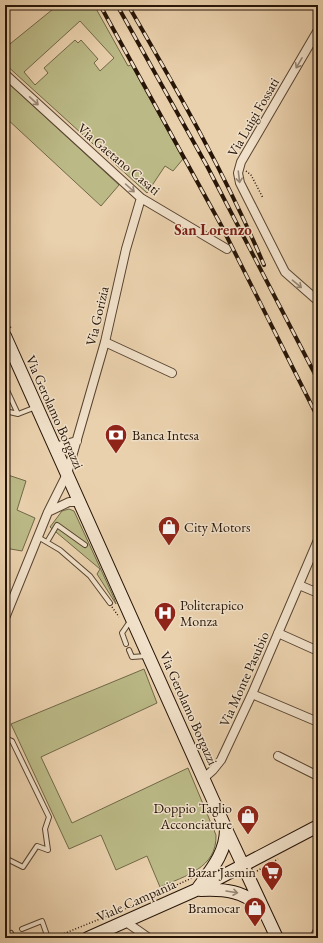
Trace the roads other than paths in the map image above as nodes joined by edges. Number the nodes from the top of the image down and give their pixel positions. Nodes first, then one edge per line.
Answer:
1 (318, 30) edge
2 (5, 74) edge
3 (140, 198) junction
4 (227, 249) dead end
5 (318, 300) edge
6 (5, 336) edge
7 (105, 342) junction
8 (172, 373) dead end
9 (5, 386) edge
10 (37, 407) junction
11 (5, 411) edge
12 (18, 414) junction
13 (77, 440) junction
14 (54, 447) junction
15 (67, 474) junction
16 (79, 502) junction
17 (48, 512) junction
18 (38, 537) junction
19 (318, 540) edge
20 (47, 542) junction
21 (85, 545) dead end
22 (300, 585) junction
23 (318, 593) edge
24 (110, 603) road end
25 (5, 618) edge
26 (129, 623) junction
27 (278, 633) junction
28 (126, 644) dead end
29 (129, 650) dead end
30 (318, 651) edge
31 (149, 655) junction
32 (252, 694) junction
33 (318, 722) edge
34 (5, 738) edge
35 (278, 756) dead end
36 (318, 776) edge
37 (204, 778) junction
38 (318, 826) edge
39 (226, 829) junction
40 (5, 858) edge
41 (244, 866) junction
42 (196, 890) junction
43 (263, 908) junction
44 (126, 922) junction
45 (22, 929) dead end
46 (318, 930) edge
47 (11, 933) dead end
48 (6, 938) edge
49 (48, 938) edge
50 (88, 938) edge
51 (149, 938) edge
52 (276, 938) edge
53 (314, 938) edge

1 -> 5 street, Via Luigi Fossati
2 -> 3 street, Via Gaetano Casati
3 - 4 street, Via Gaetano Casati
3 - 7 street, Via Gorizia
6 - 10 main road, Via Gerolamo Borgazzi
7 - 8 street
7 - 13 street, Via Gorizia
9 - 12 lane
10 - 12 lane
10 - 14 main road, Via Gerolamo Borgazzi
11 - 12 lane
13 - 14 street
13 - 15 street, Via Gorizia
14 - 15 main road, Via Gerolamo Borgazzi
15 - 16 main road, Via Gerolamo Borgazzi
15 - 17 street, Via Gorizia
16 - 17 street
16 - 26 main road, Via Gerolamo Borgazzi
17 - 18 street, Via Gorizia
18 - 20 lane
18 - 25 street, Via Gorizia
19 - 22 street, Via Monte Pasubio
20 - 21 lane
20 - 24 lane
22 - 23 street
22 - 27 street, Via Monte Pasubio
26 - 28 lane
26 - 31 main road, Via Gerolamo Borgazzi
27 - 30 street
27 - 32 street, Via Monte Pasubio
29 - 31 lane
31 - 37 main road, Via Gerolamo Borgazzi
32 - 33 street
32 - 37 street, Via Monte Pasubio
34 - 40 lane
35 - 36 street
37 - 39 main road, Via Gerolamo Borgazzi
38 - 41 main road, Viale Campania
39 - 41 main road, Via Gerolamo Borgazzi
39 - 42 main road, Viale Campania
41 - 42 main road, Viale Campania
41 - 43 main road, Via Gerolamo Borgazzi
42 -> 43 main road, Viale Campania
42 - 44 main road, Viale Campania
43 - 52 main road, Via Gerolamo Borgazzi
44 - 50 main road, Viale Campania
44 - 51 street
45 - 49 lane
46 - 53 street
47 - 48 lane

